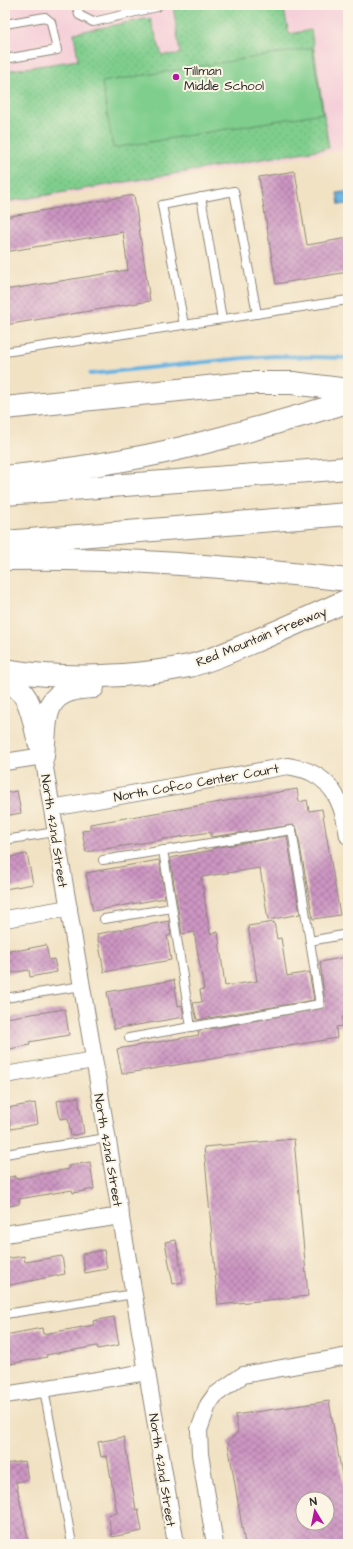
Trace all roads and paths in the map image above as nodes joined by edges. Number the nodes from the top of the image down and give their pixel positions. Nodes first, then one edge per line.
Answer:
1 (77, 5) edge
2 (157, 5) edge
3 (5, 24) edge
4 (5, 59) edge
5 (201, 197) junction
6 (348, 300) edge
7 (257, 314) junction
8 (222, 319) junction
9 (184, 325) junction
10 (5, 352) edge
11 (348, 390) edge
12 (348, 402) edge
13 (5, 408) edge
14 (348, 468) edge
15 (5, 477) edge
16 (5, 494) edge
17 (348, 514) edge
18 (5, 542) edge
19 (5, 559) edge
20 (348, 580) edge
21 (348, 600) edge
22 (189, 666) junction
23 (5, 670) edge
24 (5, 680) edge
25 (43, 756) junction
26 (5, 762) edge
27 (52, 808) junction
28 (55, 832) junction
29 (348, 836) edge
30 (5, 840) edge
31 (162, 850) junction
32 (103, 860) dead end
33 (69, 908) junction
34 (172, 908) junction
35 (5, 919) edge
36 (104, 920) dead end
37 (348, 934) edge
38 (310, 941) junction
39 (82, 986) junction
40 (5, 998) edge
41 (191, 1027) junction
42 (129, 1038) dead end
43 (94, 1060) junction
44 (5, 1075) edge
45 (107, 1138) junction
46 (5, 1154) edge
47 (121, 1216) junction
48 (5, 1234) edge
49 (134, 1294) junction
50 (5, 1314) edge
51 (348, 1356) edge
52 (147, 1372) junction
53 (44, 1389) junction
54 (5, 1395) edge
55 (72, 1544) edge
56 (176, 1544) edge
57 (215, 1544) edge

1 - 2 lane
3 - 4 lane
5 - 7 lane
5 - 8 lane
5 - 9 lane
6 - 7 lane
7 - 8 lane
8 - 9 lane
9 - 10 lane
11 - 13 main road
12 - 15 main road
14 - 16 main road
17 - 18 main road
19 - 20 main road
21 - 22 main road, Red Mountain Freeway
22 - 23 main road, Red Mountain Freeway
22 - 25 main road
24 - 25 main road
25 - 26 street
25 - 27 street, North 42nd Street
27 - 28 street, North 42nd Street
27 - 29 street, North Cofco Center Court
28 - 30 lane
28 - 33 street, North 42nd Street
31 - 32 lane
31 - 34 lane
31 - 38 lane
33 - 35 street
33 - 39 street, North 42nd Street
34 - 36 lane
34 - 41 lane
37 - 38 lane
38 - 41 lane
39 - 40 lane
39 - 43 street, North 42nd Street
41 - 42 lane
43 - 44 street
43 - 45 street, North 42nd Street
45 - 46 lane
45 - 47 street, North 42nd Street
47 - 48 street
47 - 49 street, North 42nd Street
49 - 50 lane
49 - 52 street, North 42nd Street
51 - 57 street
52 - 53 street
52 - 56 street, North 42nd Street
53 - 54 street
53 - 55 lane

